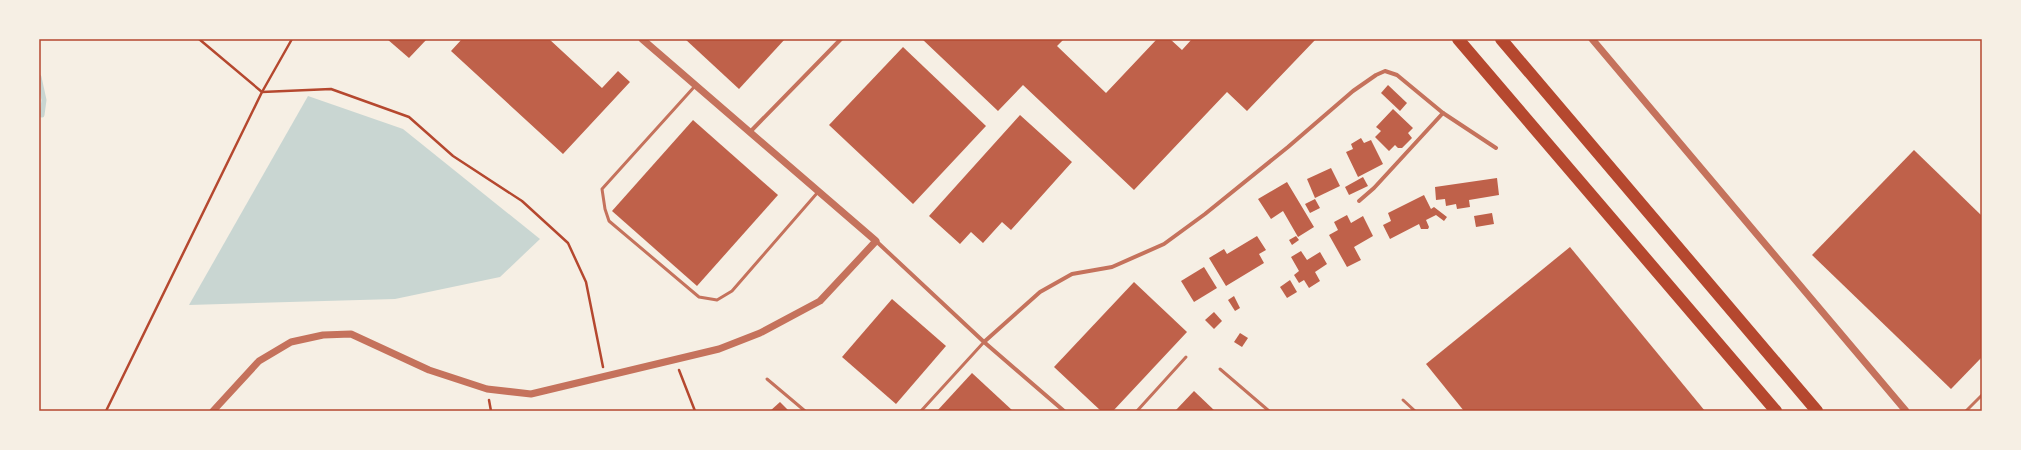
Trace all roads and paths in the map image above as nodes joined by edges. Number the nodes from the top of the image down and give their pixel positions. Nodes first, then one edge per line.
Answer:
1 (199, 39) edge
2 (292, 39) edge
3 (642, 39) edge
4 (842, 39) edge
5 (1458, 39) edge
6 (1501, 39) edge
7 (1592, 39) edge
8 (696, 85) junction
9 (262, 92) junction
10 (1443, 113) junction
11 (750, 132) junction
12 (1496, 148) dead end
13 (819, 190) junction
14 (1359, 201) dead end
15 (876, 241) junction
16 (984, 342) junction
17 (1186, 356) dead end
18 (675, 359) junction
19 (1220, 369) dead end
20 (605, 377) junction
21 (767, 379) dead end
22 (1982, 395) edge
23 (1402, 400) dead end
24 (106, 411) edge
25 (213, 411) edge
26 (695, 411) edge
27 (805, 411) edge
28 (921, 411) edge
29 (1064, 411) edge
30 (1137, 411) edge
31 (1268, 411) edge
32 (1415, 411) edge
33 (1776, 411) edge
34 (1817, 411) edge
35 (1906, 411) edge
36 (1966, 411) edge

1 - 9 path
2 - 9 path
3 - 8 street
4 - 11 street
5 - 33 highway
6 - 34 highway
7 - 35 street
8 - 11 street
8 - 13 lane
9 - 20 path
9 - 24 path
10 - 12 street
10 - 14 street
10 - 16 street
11 - 13 street
13 - 15 street
15 - 16 street
15 - 18 street
16 - 28 lane
16 - 29 street
17 - 30 lane
18 - 20 street
18 - 26 path
19 - 31 lane
20 - 25 street
21 - 27 lane
22 - 36 lane
23 - 32 lane

